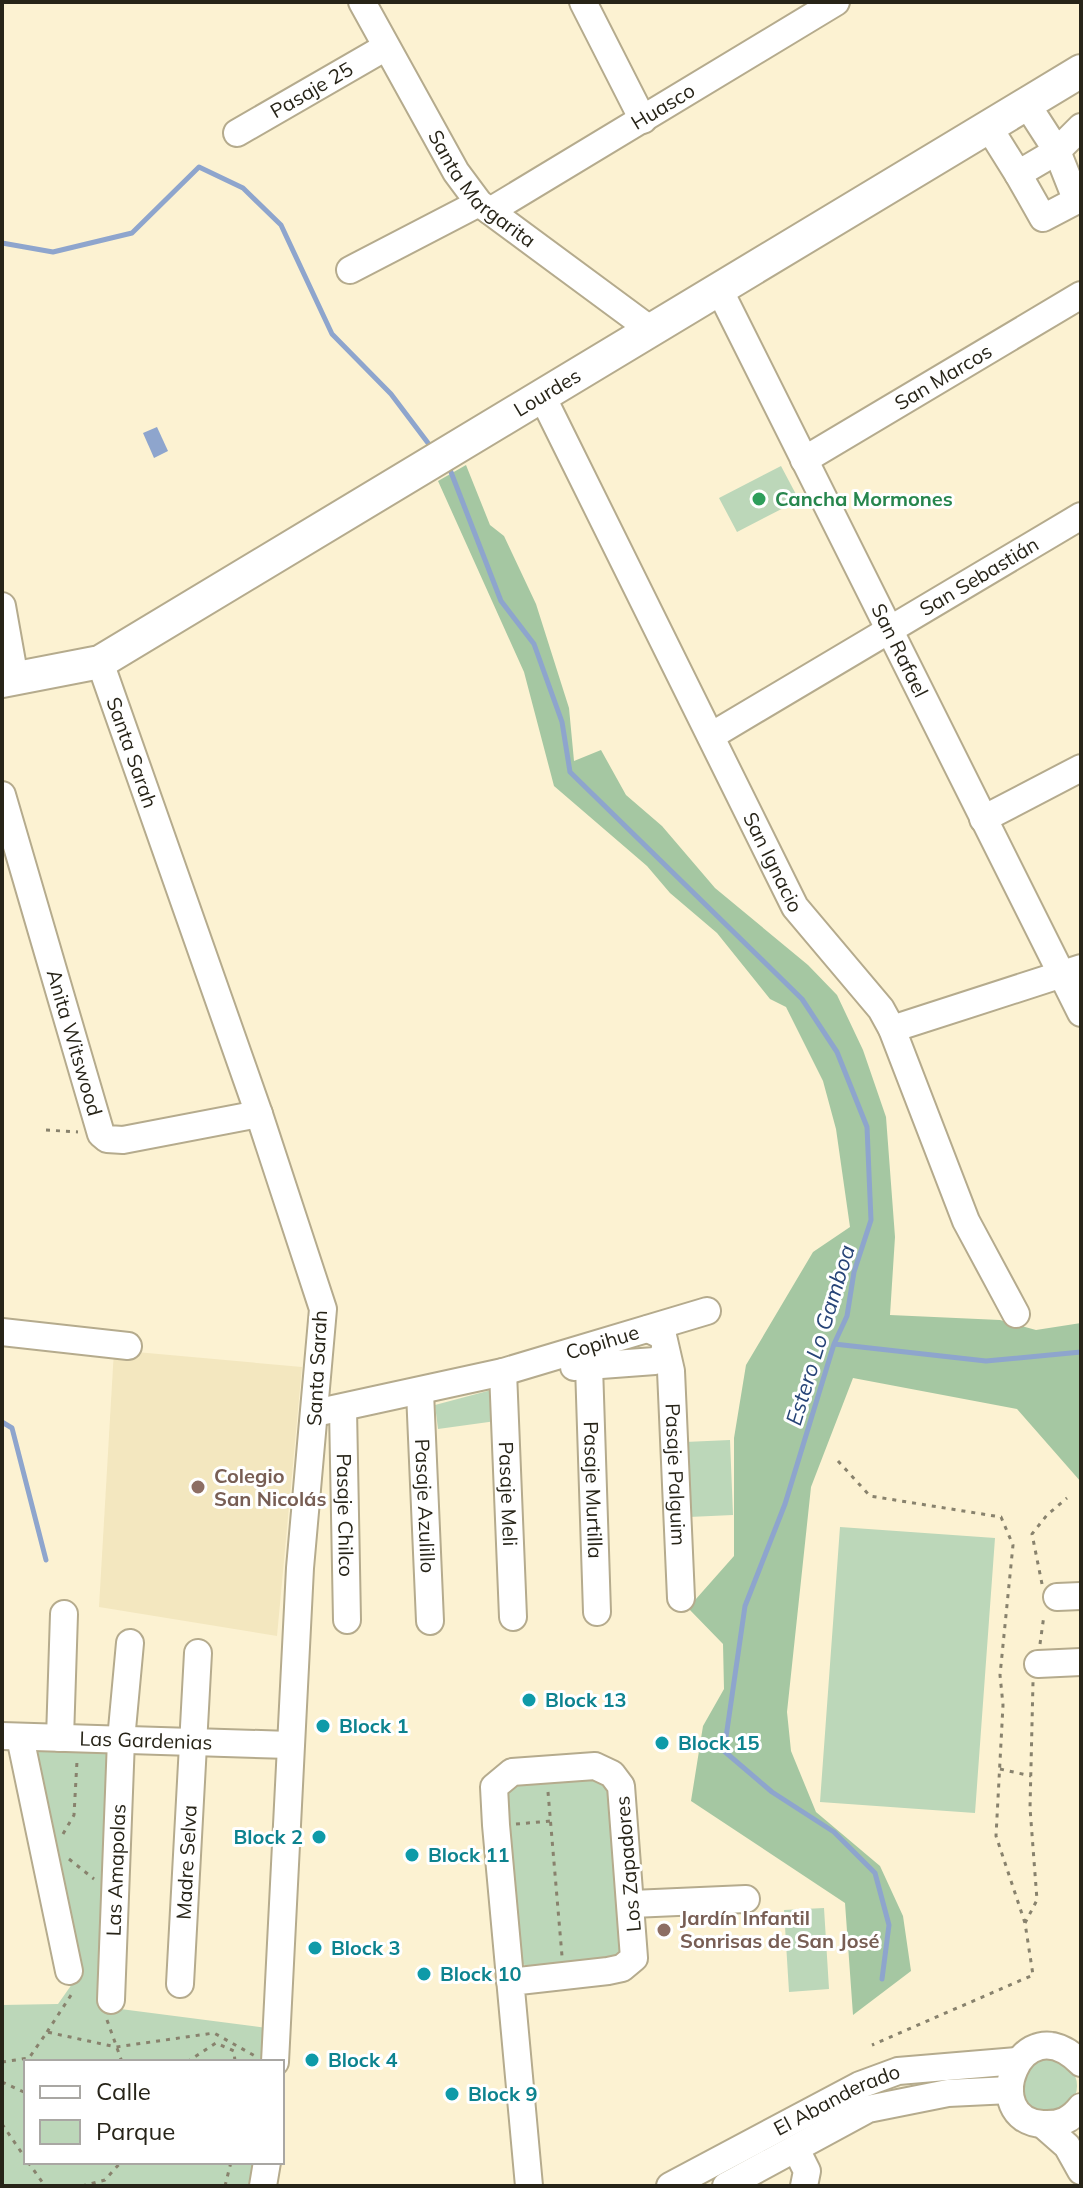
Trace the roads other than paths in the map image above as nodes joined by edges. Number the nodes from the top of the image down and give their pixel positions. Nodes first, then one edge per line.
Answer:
1 (362, 2) edge
2 (583, 2) edge
3 (836, 2) edge
4 (792, 14) edge
5 (386, 47) junction
6 (1081, 71) edge
7 (1026, 103) junction
8 (643, 120) junction
9 (988, 126) junction
10 (1081, 127) edge
11 (237, 133) dead end
12 (1057, 151) junction
13 (1018, 174) junction
14 (1078, 198) edge
15 (484, 207) junction
16 (350, 270) dead end
17 (719, 289) junction
18 (1081, 295) edge
19 (651, 330) junction
20 (543, 398) junction
21 (804, 460) junction
22 (1081, 516) edge
23 (2, 606) edge
24 (888, 631) junction
25 (100, 662) junction
26 (9, 680) edge
27 (711, 736) junction
28 (1081, 768) edge
29 (2, 795) edge
30 (983, 819) junction
31 (1071, 971) edge
32 (1081, 1013) edge
33 (892, 1029) junction
34 (259, 1114) junction
35 (707, 1311) dead end
36 (1016, 1314) dead end
37 (648, 1329) junction
38 (2, 1332) edge
39 (128, 1346) dead end
40 (665, 1351) junction
41 (589, 1366) junction
42 (503, 1372) junction
43 (420, 1392) junction
44 (343, 1409) junction
45 (315, 1413) junction
46 (681, 1598) dead end
47 (597, 1612) dead end
48 (64, 1614) dead end
49 (513, 1617) dead end
50 (347, 1620) dead end
51 (430, 1621) dead end
52 (130, 1643) dead end
53 (198, 1653) dead end
54 (1081, 1662) edge
55 (1038, 1664) road end
56 (11, 1736) edge
57 (69, 1738) junction
58 (121, 1740) junction
59 (190, 1742) junction
60 (290, 1745) junction
61 (746, 1899) dead end
62 (632, 1904) junction
63 (69, 1971) dead end
64 (510, 1982) junction
65 (180, 1984) dead end
66 (111, 2000) dead end
67 (275, 2060) edge
68 (1017, 2061) junction
69 (1081, 2063) edge
70 (1010, 2090) junction
71 (1081, 2107) edge
72 (1042, 2124) junction
73 (796, 2149) junction
74 (267, 2164) edge
75 (1081, 2171) edge
76 (701, 2176) edge
77 (263, 2186) edge
78 (529, 2186) edge
79 (670, 2186) edge
80 (726, 2186) edge
81 (804, 2186) edge

1 - 5 street, Santa Margarita
2 - 8 street
3 - 4 street, Huasco
4 - 8 street, Huasco
5 - 11 street, Pasaje 25
5 - 15 street, Santa Margarita
6 - 7 main road, Lourdes
7 - 9 main road, Lourdes
7 - 12 street
8 - 15 street, Huasco
9 - 13 street
9 - 17 main road, Lourdes
10 - 12 street
12 - 13 street
12 - 14 street
13 - 14 street
15 - 16 street, Huasco
15 - 19 street, Santa Margarita
17 - 19 main road, Lourdes
17 - 21 street, San Rafael
18 - 21 street, San Marcos
19 - 20 main road, Lourdes
20 - 25 main road, Lourdes
20 - 27 street, San Ignacio
21 - 24 street, San Rafael
22 - 24 street, San Sebastián
23 - 26 street
24 - 27 street, San Sebastián
24 - 30 street, San Rafael
25 - 26 main road, Lourdes
25 - 34 street, Santa Sarah
27 - 33 street, San Ignacio
28 - 30 street
29 - 34 street, Anita Witswood
30 - 31 street, San Rafael
31 - 32 street, San Rafael
31 - 33 street
33 - 36 street, San Ignacio
34 - 45 street, Santa Sarah
35 - 37 street
37 - 40 street, Copihue
37 - 42 street, Copihue
38 - 39 street
40 - 41 street, Copihue
40 - 46 street, Pasaje Palguim
41 - 42 street, Copihue
41 - 47 street, Pasaje Murtilla
42 - 43 street, Copihue
42 - 49 street, Pasaje Meli
43 - 44 street, Copihue
43 - 51 street, Pasaje Azulillo
44 - 45 street, Copihue
44 - 50 street, Pasaje Chilco
45 - 60 street, Santa Sarah
48 - 57 street
52 - 58 street, Las Amapolas
53 - 59 street, Madre Selva
54 - 55 street
56 - 57 street, Las Gardenias
56 - 63 street
57 - 58 street, Las Gardenias
58 - 59 street, Las Gardenias
58 - 66 street, Las Amapolas
59 - 60 street, Las Gardenias
59 - 65 street, Madre Selva
60 - 67 street, Santa Sarah
61 - 62 street
62 - 64 street, Los Zapadores
62 - 64 street, Los Zapadores
64 - 78 street, Los Zapadores
68 - 69 street, El Abanderado
68 - 70 street
68 - 76 street, El Abanderado
70 - 72 street
70 - 73 street, El Abanderado
71 - 72 street
72 - 75 street
73 - 80 street, El Abanderado
73 - 81 street
74 - 77 street
76 - 79 street, El Abanderado

